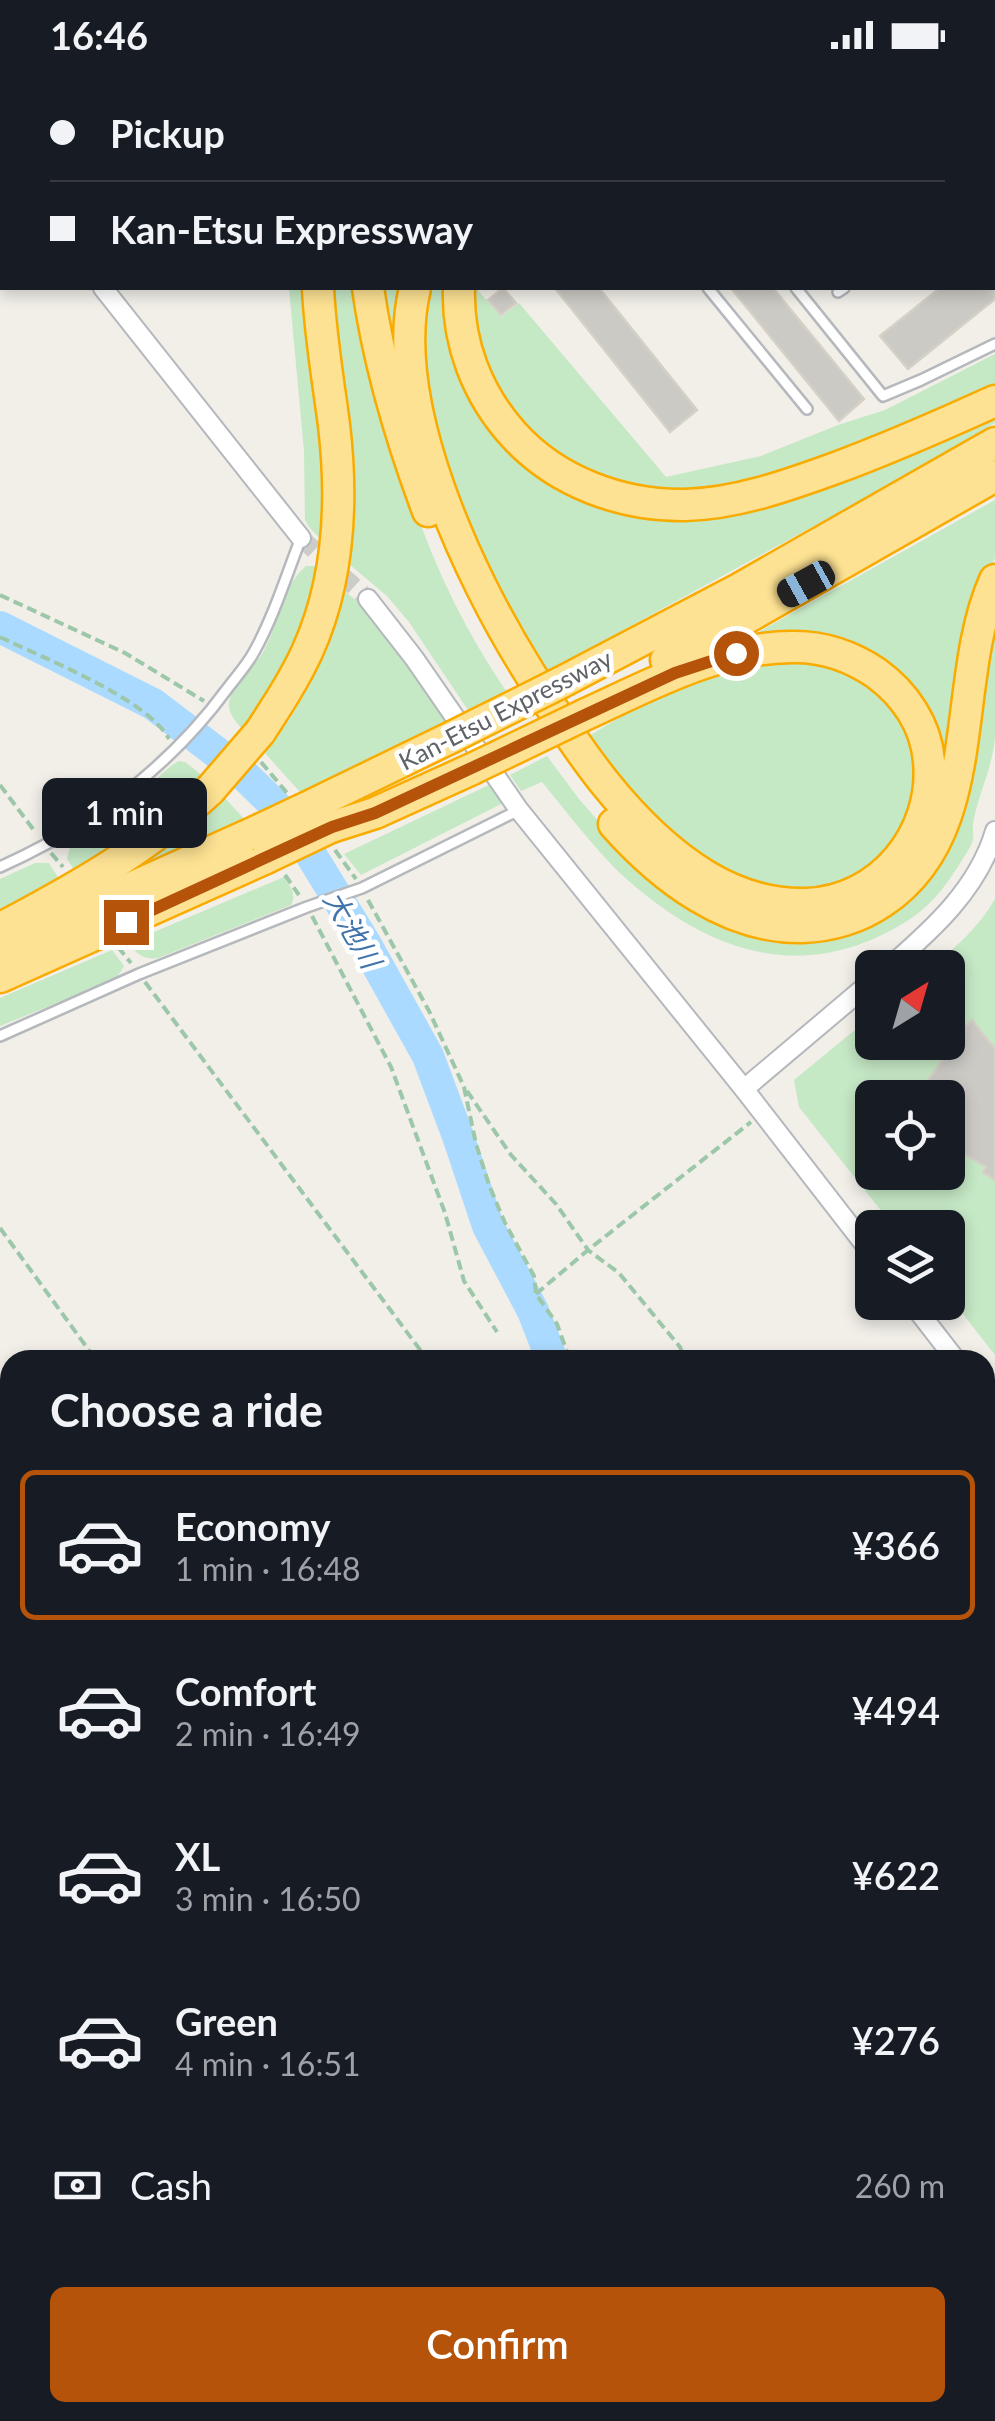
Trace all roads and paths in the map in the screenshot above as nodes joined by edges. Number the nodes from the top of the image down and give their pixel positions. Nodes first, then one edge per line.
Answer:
1 (105, 290) edge
2 (318, 290) edge
3 (368, 290) edge
4 (415, 290) edge
5 (460, 290) edge
6 (710, 290) edge
7 (798, 290) edge
8 (995, 344) edge
9 (995, 401) edge
10 (806, 409) dead end
11 (995, 443) edge
12 (995, 476) edge
13 (301, 538) joint
14 (995, 580) edge
15 (0, 594) edge
16 (368, 599) tunnel mouth
17 (0, 637) edge
18 (574, 701) junction
19 (214, 707) junction
20 (259, 745) junction
21 (175, 751) junction
22 (0, 785) edge
23 (519, 810) junction
24 (316, 818) junction
25 (995, 831) edge
26 (46, 846) junction
27 (262, 852) junction
28 (0, 867) edge
29 (62, 867) dead end
30 (988, 869) edge
31 (362, 888) junction
32 (307, 907) junction
33 (0, 928) edge
34 (0, 947) edge
35 (118, 947) dead end
36 (909, 950) edge
37 (139, 974) junction
38 (0, 978) edge
39 (855, 995) edge
40 (0, 1036) edge
41 (464, 1087) junction
42 (744, 1090) junction
43 (762, 1114) junction
44 (0, 1228) edge
45 (855, 1232) edge
46 (588, 1250) junction
47 (536, 1294) junction
48 (924, 1320) edge
49 (498, 1332) dead end
50 (89, 1350) edge
51 (421, 1350) edge
52 (566, 1350) edge
53 (681, 1350) edge
54 (948, 1350) edge

1 - 13 street
2 - 20 highway
3 - 14 highway
4 - 18 highway
5 - 9 highway
6 - 10 lane
7 - 8 lane
11 - 18 highway, Kan-Etsu Expressway
12 - 18 highway, Kan-Etsu Expressway
13 - 19 lane
15 - 19 path
16 - 23 street
17 - 21 path
18 - 24 highway, Kan-Etsu Expressway
19 - 21 lane
20 - 24 path
20 - 33 highway, bridge
21 - 26 lane
22 - 26 path
23 - 31 lane
23 - 42 street
24 - 27 highway, Kan-Etsu Expressway, bridge
24 - 31 path
25 - 30 street
26 - 28 lane
26 - 29 path
27 - 32 path
27 - 34 highway, Kan-Etsu Expressway
27 - 38 highway, Kan-Etsu Expressway
30 - 36 street
31 - 32 lane
31 - 41 path
32 - 37 lane
32 - 49 path
35 - 37 path
37 - 40 lane
37 - 51 path
39 - 42 street
41 - 46 path
41 - 47 path
42 - 43 street
43 - 45 street
43 - 46 path
44 - 50 path
46 - 47 path
46 - 53 path
47 - 52 path
48 - 54 street

